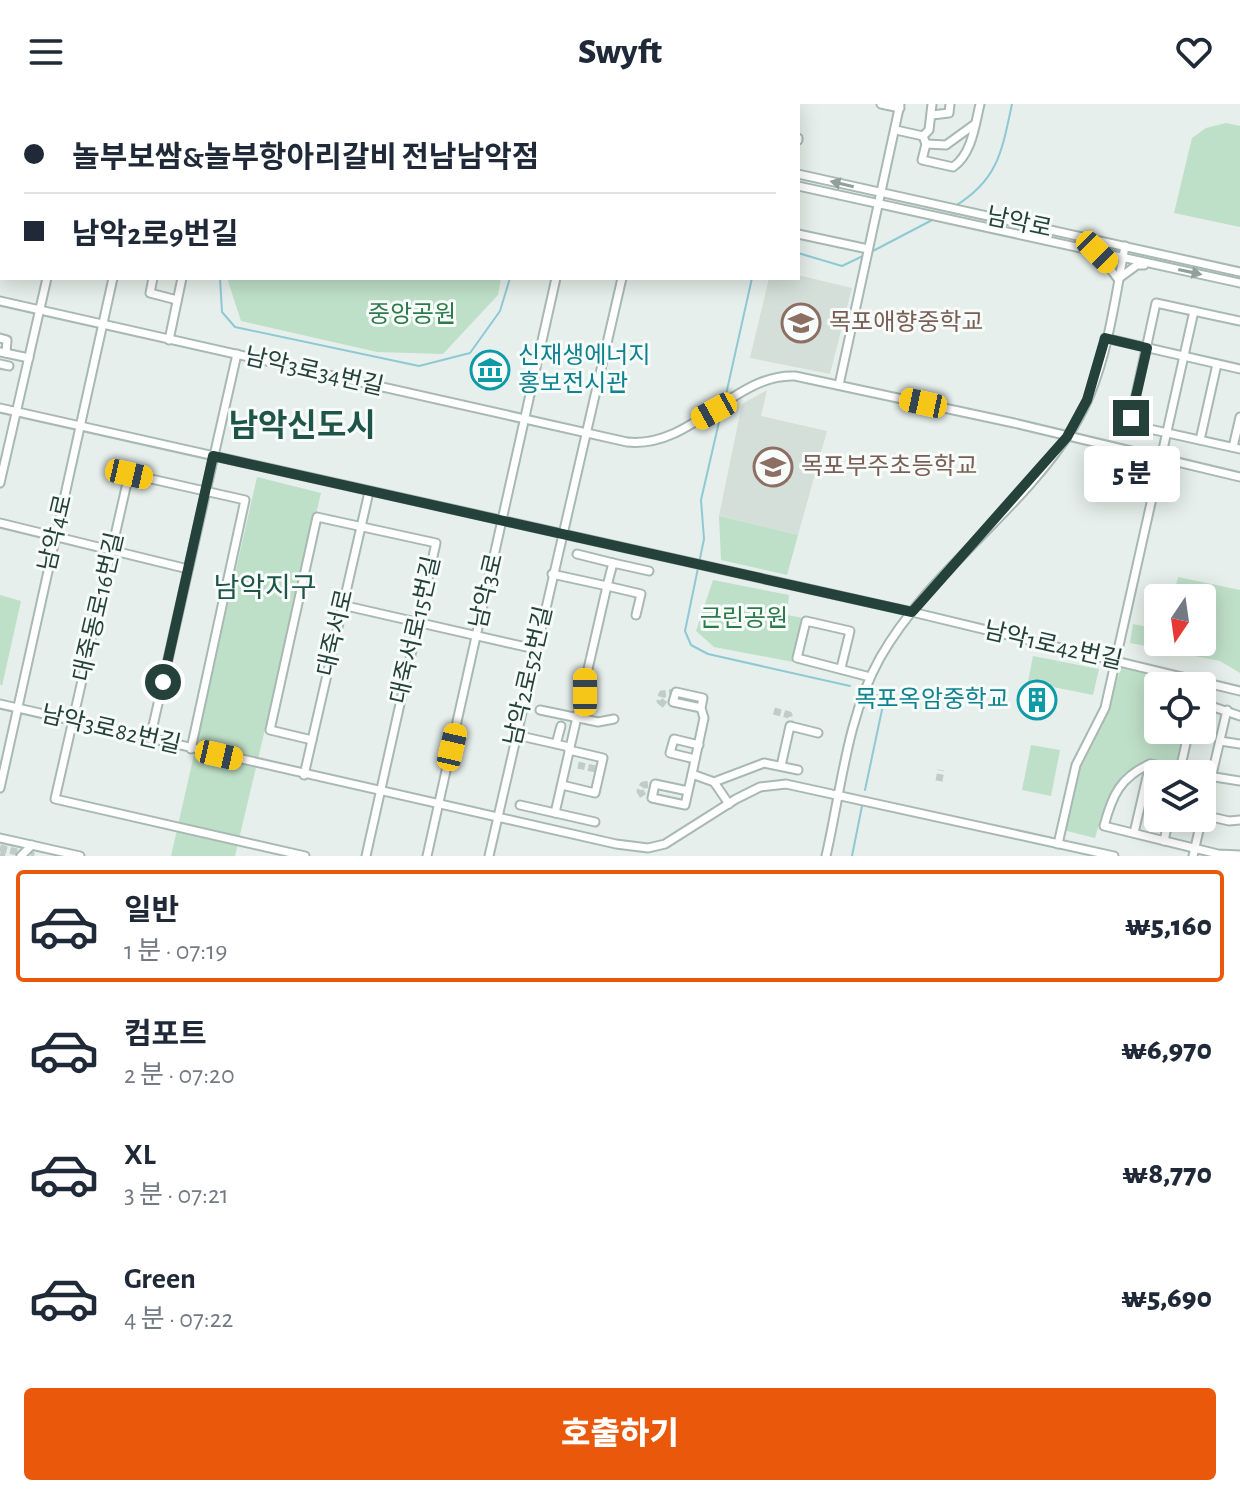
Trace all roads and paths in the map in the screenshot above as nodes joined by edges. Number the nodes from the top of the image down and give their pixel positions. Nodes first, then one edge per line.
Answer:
1 (881, 104) edge
2 (932, 104) edge
3 (950, 104) edge
4 (980, 104) edge
5 (900, 106) edge
6 (932, 115) junction
7 (975, 124) junction
8 (896, 130) junction
9 (924, 140) junction
10 (800, 174) edge
11 (800, 186) edge
12 (882, 193) junction
13 (879, 205) junction
14 (800, 234) edge
15 (1125, 246) junction
16 (867, 250) junction
17 (1097, 252) junction
18 (1123, 257) junction
19 (1153, 264) junction
20 (1240, 272) edge
21 (1118, 279) junction
22 (47, 280) edge
23 (113, 280) edge
24 (153, 280) edge
25 (182, 280) edge
26 (556, 280) edge
27 (622, 280) edge
28 (1240, 283) edge
29 (177, 300) junction
30 (0, 301) edge
31 (40, 311) junction
32 (1194, 311) junction
33 (1240, 321) edge
34 (102, 325) junction
35 (0, 338) edge
36 (1105, 338) junction
37 (169, 340) junction
38 (1147, 348) junction
39 (3, 352) edge
40 (237, 354) junction
41 (1185, 357) junction
42 (29, 358) junction
43 (1217, 364) junction
44 (1240, 369) edge
45 (839, 385) junction
46 (0, 408) edge
47 (16, 412) junction
48 (1240, 417) edge
49 (526, 420) junction
50 (80, 425) junction
51 (1168, 432) junction
52 (586, 434) junction
53 (1067, 437) junction
54 (1200, 440) junction
55 (1237, 448) edge
56 (213, 456) junction
57 (1160, 459) junction
58 (1, 473) edge
59 (1240, 477) edge
60 (0, 483) edge
61 (205, 491) junction
62 (369, 492) junction
63 (0, 523) edge
64 (503, 523) junction
65 (361, 526) junction
66 (561, 535) junction
67 (56, 536) junction
68 (112, 550) junction
69 (577, 554) dead end
70 (613, 563) junction
71 (188, 569) junction
72 (649, 571) dead end
73 (552, 574) junction
74 (607, 586) junction
75 (342, 605) junction
76 (912, 612) junction
77 (636, 615) dead end
78 (418, 622) junction
79 (477, 636) junction
80 (535, 649) junction
81 (1115, 661) junction
82 (841, 668) junction
83 (870, 677) junction
84 (1240, 691) edge
85 (0, 704) edge
86 (1216, 707) edge
87 (17, 708) junction
88 (701, 708) dead end
89 (540, 710) dead end
90 (1227, 710) junction
91 (1240, 716) edge
92 (579, 718) junction
93 (614, 719) dead end
94 (73, 722) junction
95 (561, 726) dead end
96 (818, 733) dead end
97 (516, 735) junction
98 (150, 739) junction
99 (312, 740) junction
100 (1220, 741) junction
101 (556, 744) junction
102 (1240, 744) edge
103 (699, 745) junction
104 (569, 748) junction
105 (191, 749) junction
106 (695, 759) junction
107 (1215, 760) edge
108 (781, 766) junction
109 (1144, 768) edge
110 (798, 770) dead end
111 (692, 774) junction
112 (304, 775) junction
113 (1216, 778) edge
114 (1240, 781) edge
115 (714, 782) junction
116 (562, 785) junction
117 (0, 788) edge
118 (1144, 790) edge
119 (688, 791) junction
120 (380, 792) junction
121 (840, 795) junction
122 (729, 804) junction
123 (439, 805) junction
124 (520, 805) dead end
125 (555, 813) junction
126 (498, 817) junction
127 (1216, 818) edge
128 (1240, 820) edge
129 (595, 822) dead end
130 (1166, 832) edge
131 (1199, 832) edge
132 (1134, 833) junction
133 (0, 838) edge
134 (1164, 841) junction
135 (616, 844) junction
136 (1058, 844) junction
137 (32, 845) junction
138 (1194, 852) edge
139 (489, 855) edge
140 (1240, 855) edge
141 (21, 856) edge
142 (80, 856) edge
143 (305, 856) edge
144 (366, 856) edge
145 (427, 856) edge
146 (501, 856) edge
147 (613, 856) edge
148 (826, 856) edge
149 (1114, 856) edge

1 - 5 street
2 - 6 street
3 - 6 street
4 - 7 street
5 - 8 street
6 - 9 street
7 - 9 street
7 - 9 street
8 - 9 street
8 - 12 street
12 -> 10 street, 남악로
11 - 13 street, 남악로
12 - 13 street
12 - 15 street, 남악로
13 - 16 street
13 - 17 street, 남악로
14 - 16 street
15 - 18 street
15 - 20 street, 남악로
16 - 45 street
17 - 18 street, 남악로
17 - 21 street
18 - 19 street, 남악로
18 - 21 street
19 - 21 street
19 -> 28 street, 남악로
21 - 36 street
22 - 31 street
23 - 34 street, 남악4로
24 - 29 street
25 - 29 street
26 - 49 street, 남악3로
27 - 52 street, 남악2로52번길
29 - 37 street
30 - 31 street, 남악3로34번길
31 - 34 street, 남악3로34번길
31 - 42 street
32 - 33 street
32 - 38 street
32 - 41 street
34 - 37 street, 남악3로34번길
34 - 50 street, 남악4로
35 - 39 street
36 - 38 street
36 - 53 street
37 - 40 street, 남악3로34번길
38 - 41 street
38 - 51 street
39 - 42 street
40 - 49 street, 남악3로34번길
40 - 56 street
41 - 43 street
41 - 51 street
42 - 47 street
43 - 44 street
43 - 54 street
45 - 52 street, 남악3로34번길
45 - 53 street, 남악3로34번길
46 - 47 street
47 - 50 street
47 - 58 street
48 - 55 street
49 - 52 street, 남악3로34번길
49 - 64 street, 남악3로
50 - 56 street
50 - 67 street, 남악4로
51 - 54 street
51 - 57 street
52 - 66 street, 남악2로52번길
53 - 57 street, 남악3로34번길
53 - 76 street
54 - 55 street
56 - 61 street
56 - 62 street
57 - 59 street, 남악3로34번길
57 - 81 street
58 - 60 street
61 - 68 street, 대죽동로16번길
61 - 71 street
61 - 105 street
62 - 64 street
62 - 65 street, 대죽서로
63 - 67 street
64 - 66 street
64 - 79 street, 남악3로
65 - 75 street, 대죽서로
65 - 78 street, 대죽서로15번길
65 - 99 street
66 - 73 street, 남악2로52번길
66 - 76 street
67 - 68 street
67 - 87 street, 남악4로
68 - 71 street
68 - 94 street, 대죽동로16번길
69 - 70 street
70 - 72 street
70 - 74 street
71 - 98 street
73 - 74 street
73 - 80 street, 남악2로52번길
74 - 77 street
74 - 92 street
75 - 78 street
75 - 99 street, 대죽서로
76 - 81 street, 남악1로42번길
76 - 83 street
78 - 79 street
78 - 120 street, 대죽서로15번길
79 - 80 street
79 - 123 street, 남악3로
80 - 97 street, 남악2로52번길
81 - 84 street, 남악1로42번길
81 - 136 street
82 - 82 street
82 - 83 street
83 - 121 street
85 - 87 street, 남악3로82번길
86 - 90 street
87 - 94 street, 남악3로82번길
87 - 117 street, 남악4로
88 - 103 street
89 - 92 street
90 - 91 street
90 - 100 street
92 - 93 street
92 - 104 street
94 - 98 street, 남악3로82번길
94 - 143 street, 대죽동로16번길
95 - 101 street
96 - 108 street
97 - 101 street
97 - 126 street, 남악2로52번길
98 - 105 street, 남악3로82번길
99 - 112 street, 대죽서로
100 - 102 street
100 - 107 street
101 - 104 street
103 - 106 street
103 - 106 street
104 - 116 street
104 - 116 street
105 - 112 street, 남악3로82번길
106 - 111 street
108 - 110 street
108 - 115 street
109 - 132 street
111 - 115 street
111 - 119 street
112 - 120 street, 남악3로82번길
113 - 114 street
115 - 122 street
116 - 125 street
118 - 132 street
119 - 119 street
120 - 123 street, 남악3로82번길
120 - 144 street, 대죽서로15번길
121 - 122 street, 남악3로82번길
121 - 136 street, 남악3로82번길
121 - 148 street
122 - 135 street, 남악3로82번길
123 - 126 street, 남악3로82번길
123 - 145 street, 남악3로
124 - 125 street
125 - 129 street
126 - 135 street, 남악3로82번길
126 - 139 street, 남악2로52번길
127 - 128 street
130 - 134 street
131 - 138 street
132 - 134 street
133 - 137 street
134 - 138 street
135 - 147 street
136 - 149 street, 남악3로82번길
137 - 141 street
137 - 142 street
138 - 140 street
139 - 146 street

